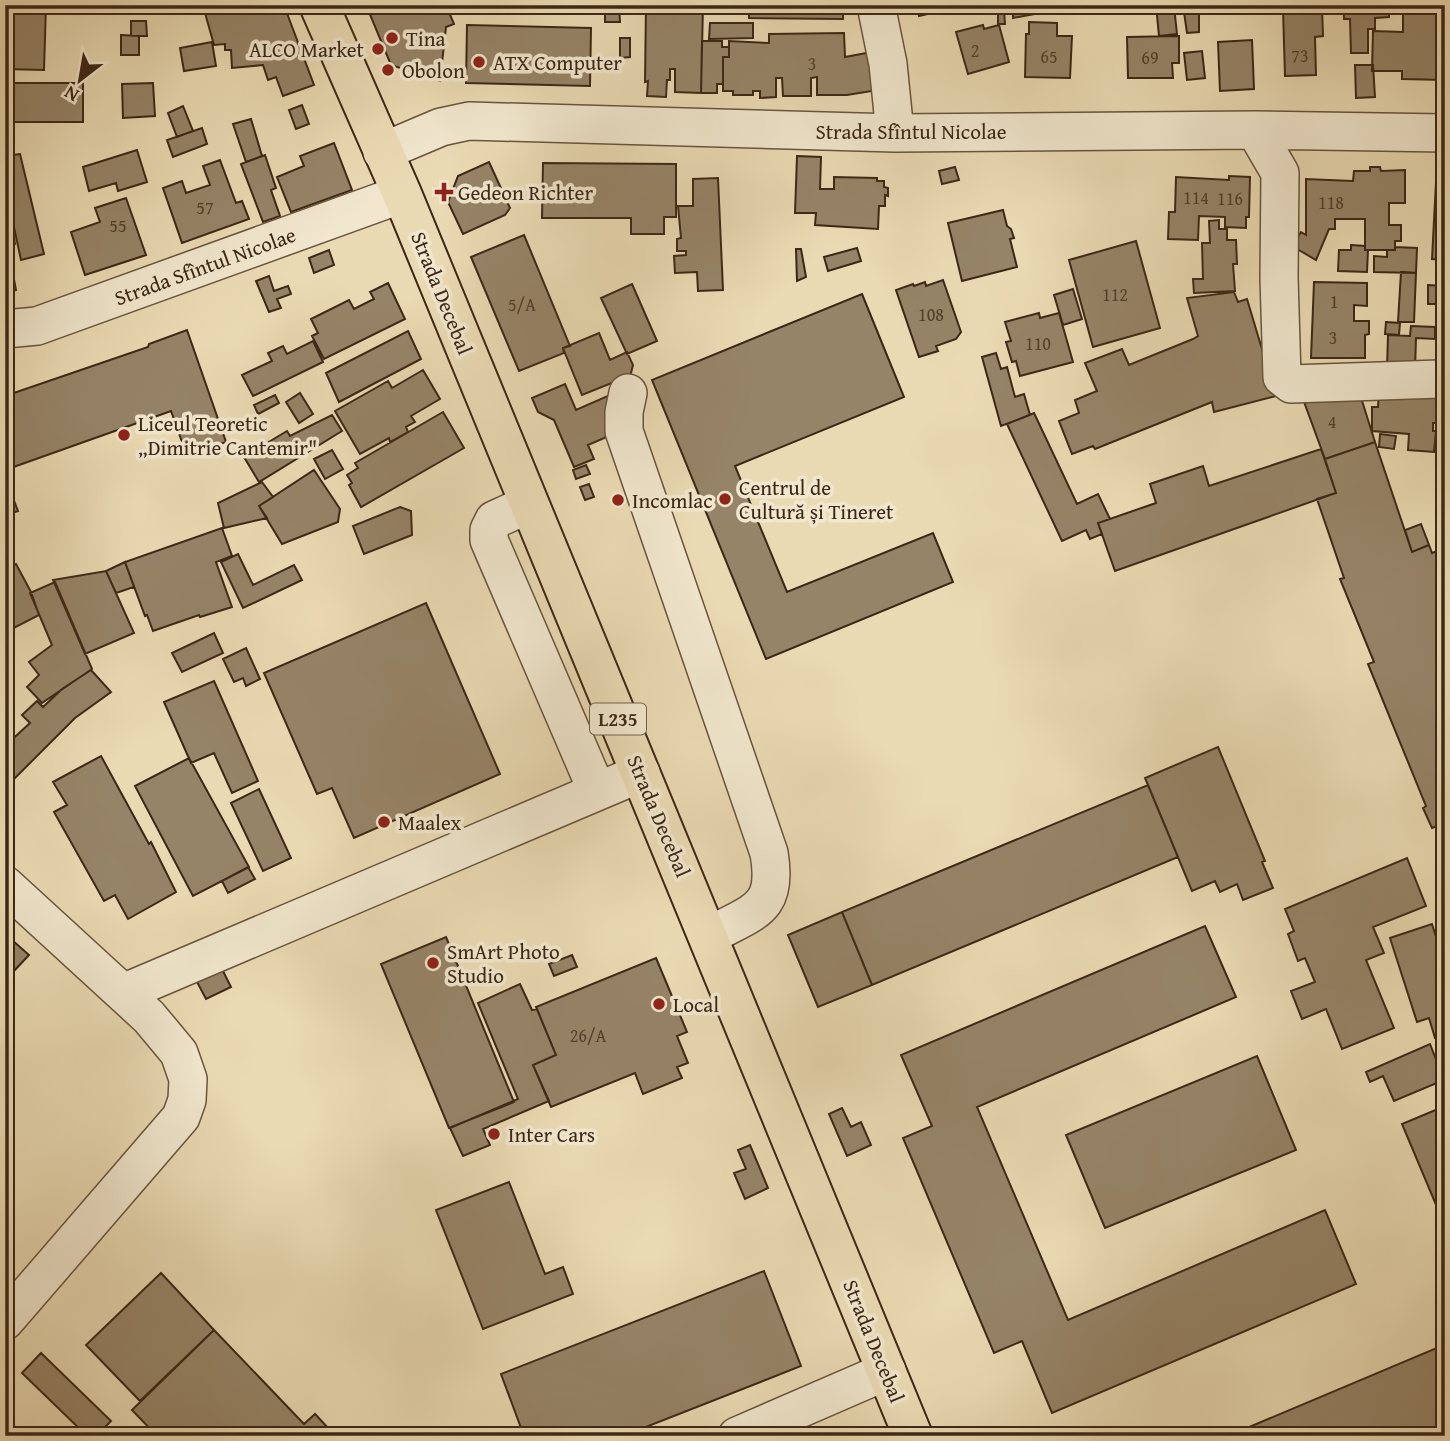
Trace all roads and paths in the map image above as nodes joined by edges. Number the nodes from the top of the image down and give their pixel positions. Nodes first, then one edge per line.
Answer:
1 (319, 5) edge
2 (876, 5) edge
3 (1255, 130) junction
4 (895, 133) junction
5 (1445, 133) edge
6 (382, 152) junction
7 (402, 194) junction
8 (5, 329) edge
9 (1440, 379) dead end
10 (628, 393) dead end
11 (529, 504) junction
12 (641, 773) junction
13 (597, 791) junction
14 (5, 885) edge
15 (709, 936) junction
16 (123, 993) junction
17 (5, 1321) edge
18 (887, 1371) junction
19 (737, 1436) edge
20 (913, 1436) edge

1 - 6 main road, Strada Decebal / L235
2 - 4 street
3 - 4 street, Strada Sfîntul Nicolae
3 - 5 street, Strada Sfîntul Nicolae
3 - 9 street
4 - 6 street, Strada Sfîntul Nicolae
6 - 7 main road, Strada Decebal / L235
7 - 8 street, Strada Sfîntul Nicolae
7 - 11 main road, Strada Decebal / L235
10 - 15 street
11 - 12 main road, Strada Decebal / L235
11 - 13 street
12 - 13 street
12 - 15 main road, Strada Decebal / L235
13 - 16 street
14 - 16 street
15 - 18 main road, Strada Decebal / L235
16 - 17 street
18 - 19 street
18 - 20 main road, Strada Decebal / L235

